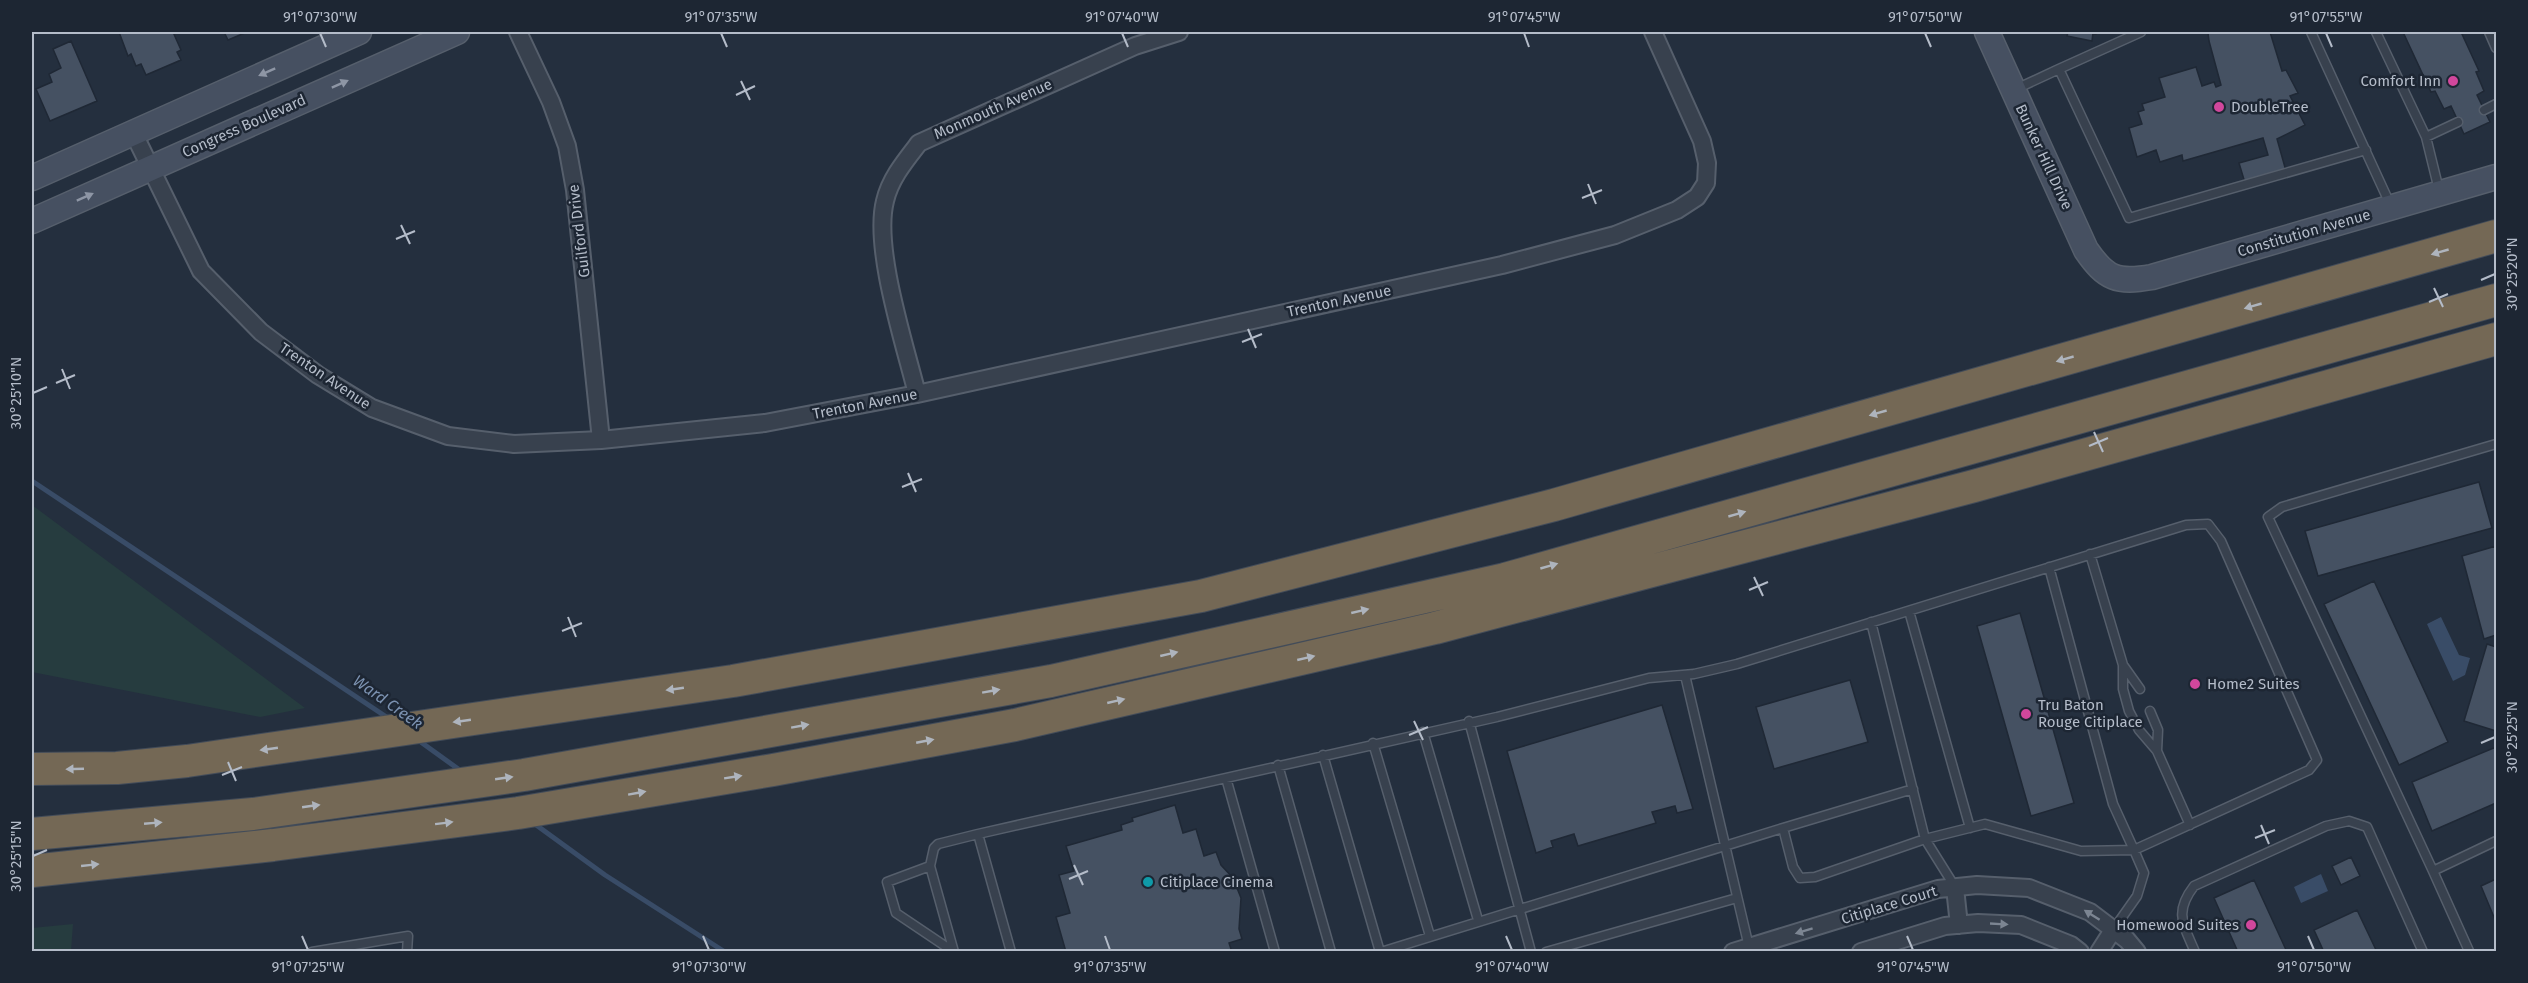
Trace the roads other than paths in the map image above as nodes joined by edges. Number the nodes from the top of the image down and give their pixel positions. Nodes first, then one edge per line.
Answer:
1 (359, 32) edge
2 (457, 32) edge
3 (518, 32) edge
4 (1179, 32) edge
5 (1653, 32) edge
6 (1987, 32) edge
7 (2141, 32) edge
8 (2311, 32) edge
9 (2376, 32) edge
10 (2489, 32) edge
11 (2496, 48) edge
12 (2059, 69) junction
13 (2013, 90) junction
14 (2496, 104) edge
15 (2484, 110) dead end
16 (2458, 122) dead end
17 (133, 132) junction
18 (2426, 137) junction
19 (2366, 150) junction
20 (150, 168) junction
21 (2496, 177) edge
22 (32, 178) edge
23 (2440, 194) junction
24 (2391, 208) junction
25 (32, 221) edge
26 (2496, 236) edge
27 (2111, 277) joint
28 (2496, 300) edge
29 (2496, 339) edge
30 (917, 394) junction
31 (601, 440) junction
32 (2496, 444) edge
33 (2090, 554) junction
34 (2049, 567) junction
35 (1909, 611) junction
36 (1871, 622) junction
37 (2123, 665) junction
38 (1685, 675) junction
39 (2140, 689) dead end
40 (2150, 711) dead end
41 (1469, 721) junction
42 (1423, 732) junction
43 (1373, 743) junction
44 (2157, 751) junction
45 (1323, 755) junction
46 (1278, 765) junction
47 (32, 769) edge
48 (1226, 778) junction
49 (1913, 789) junction
50 (2190, 825) junction
51 (1783, 828) junction
52 (1970, 828) junction
53 (32, 834) edge
54 (978, 834) junction
55 (1925, 838) junction
56 (2496, 841) edge
57 (1725, 845) junction
58 (2134, 850) junction
59 (930, 866) junction
60 (32, 871) edge
61 (2433, 871) junction
62 (1955, 888) junction
63 (1737, 898) junction
64 (1520, 907) junction
65 (1478, 920) junction
66 (1959, 925) junction
67 (2113, 930) junction
68 (1430, 936) junction
69 (1744, 950) edge
70 (312, 951) edge
71 (407, 951) edge
72 (954, 951) edge
73 (1011, 951) edge
74 (1275, 951) edge
75 (1331, 951) edge
76 (1381, 951) edge
77 (1531, 951) edge
78 (1546, 951) edge
79 (1861, 951) edge
80 (2080, 951) edge
81 (2099, 951) edge
82 (2137, 951) edge
83 (2195, 951) edge
84 (2423, 951) edge
85 (2469, 951) edge

1 -> 17 street
20 -> 2 street, Congress Boulevard
3 - 31 street, Guilford Drive
4 - 30 street, Monmouth Avenue
5 - 30 street, Trenton Avenue
6 - 13 street, Bunker Hill Drive
7 - 12 lane
8 - 19 lane
9 - 18 lane
10 - 11 lane
12 - 13 lane
12 - 19 lane
13 - 27 street, Bunker Hill Drive
14 - 15 lane
16 - 18 lane
17 - 20 street, Trenton Avenue
17 - 22 street
18 - 23 lane
19 - 24 lane
25 -> 20 street, Congress Boulevard
20 - 31 street, Trenton Avenue
21 - 23 street, Constitution Avenue
23 - 24 street, Constitution Avenue
24 - 27 street, Constitution Avenue
26 -> 47 highway
53 -> 28 highway
60 -> 29 highway
30 - 31 street, Trenton Avenue
32 - 61 lane
33 - 34 lane
33 - 37 lane
33 - 50 lane
34 - 35 lane
34 - 58 lane
35 - 36 lane
35 - 52 lane
36 - 38 lane
36 - 49 lane
37 - 39 lane
37 - 44 lane
38 - 41 lane
38 - 57 lane
40 - 44 lane
41 - 42 lane
41 - 64 lane
42 - 43 lane
42 - 65 lane
43 - 45 lane
43 - 68 lane
44 - 50 lane
45 - 46 lane
45 - 76 lane
46 - 48 lane
46 - 75 lane
48 - 54 lane
48 - 74 lane
49 - 51 lane
49 - 55 lane
50 - 58 lane
51 - 55 lane
51 - 57 lane
52 - 55 lane
52 - 58 lane
54 - 59 lane
54 - 73 lane
55 - 62 lane
56 - 61 lane
57 - 63 lane
57 - 64 lane
58 - 67 lane
59 - 72 lane
59 - 72 lane
61 - 85 lane
62 - 66 street
67 -> 62 street, Citiplace Court
62 -> 69 street, Citiplace Court
63 - 69 lane
63 - 78 lane
64 - 65 lane
64 - 77 lane
65 - 68 lane
66 - 79 street
66 -> 80 street
67 - 81 street
67 - 82 street, Citiplace Court
68 - 76 lane
70 - 71 lane
83 - 84 lane

